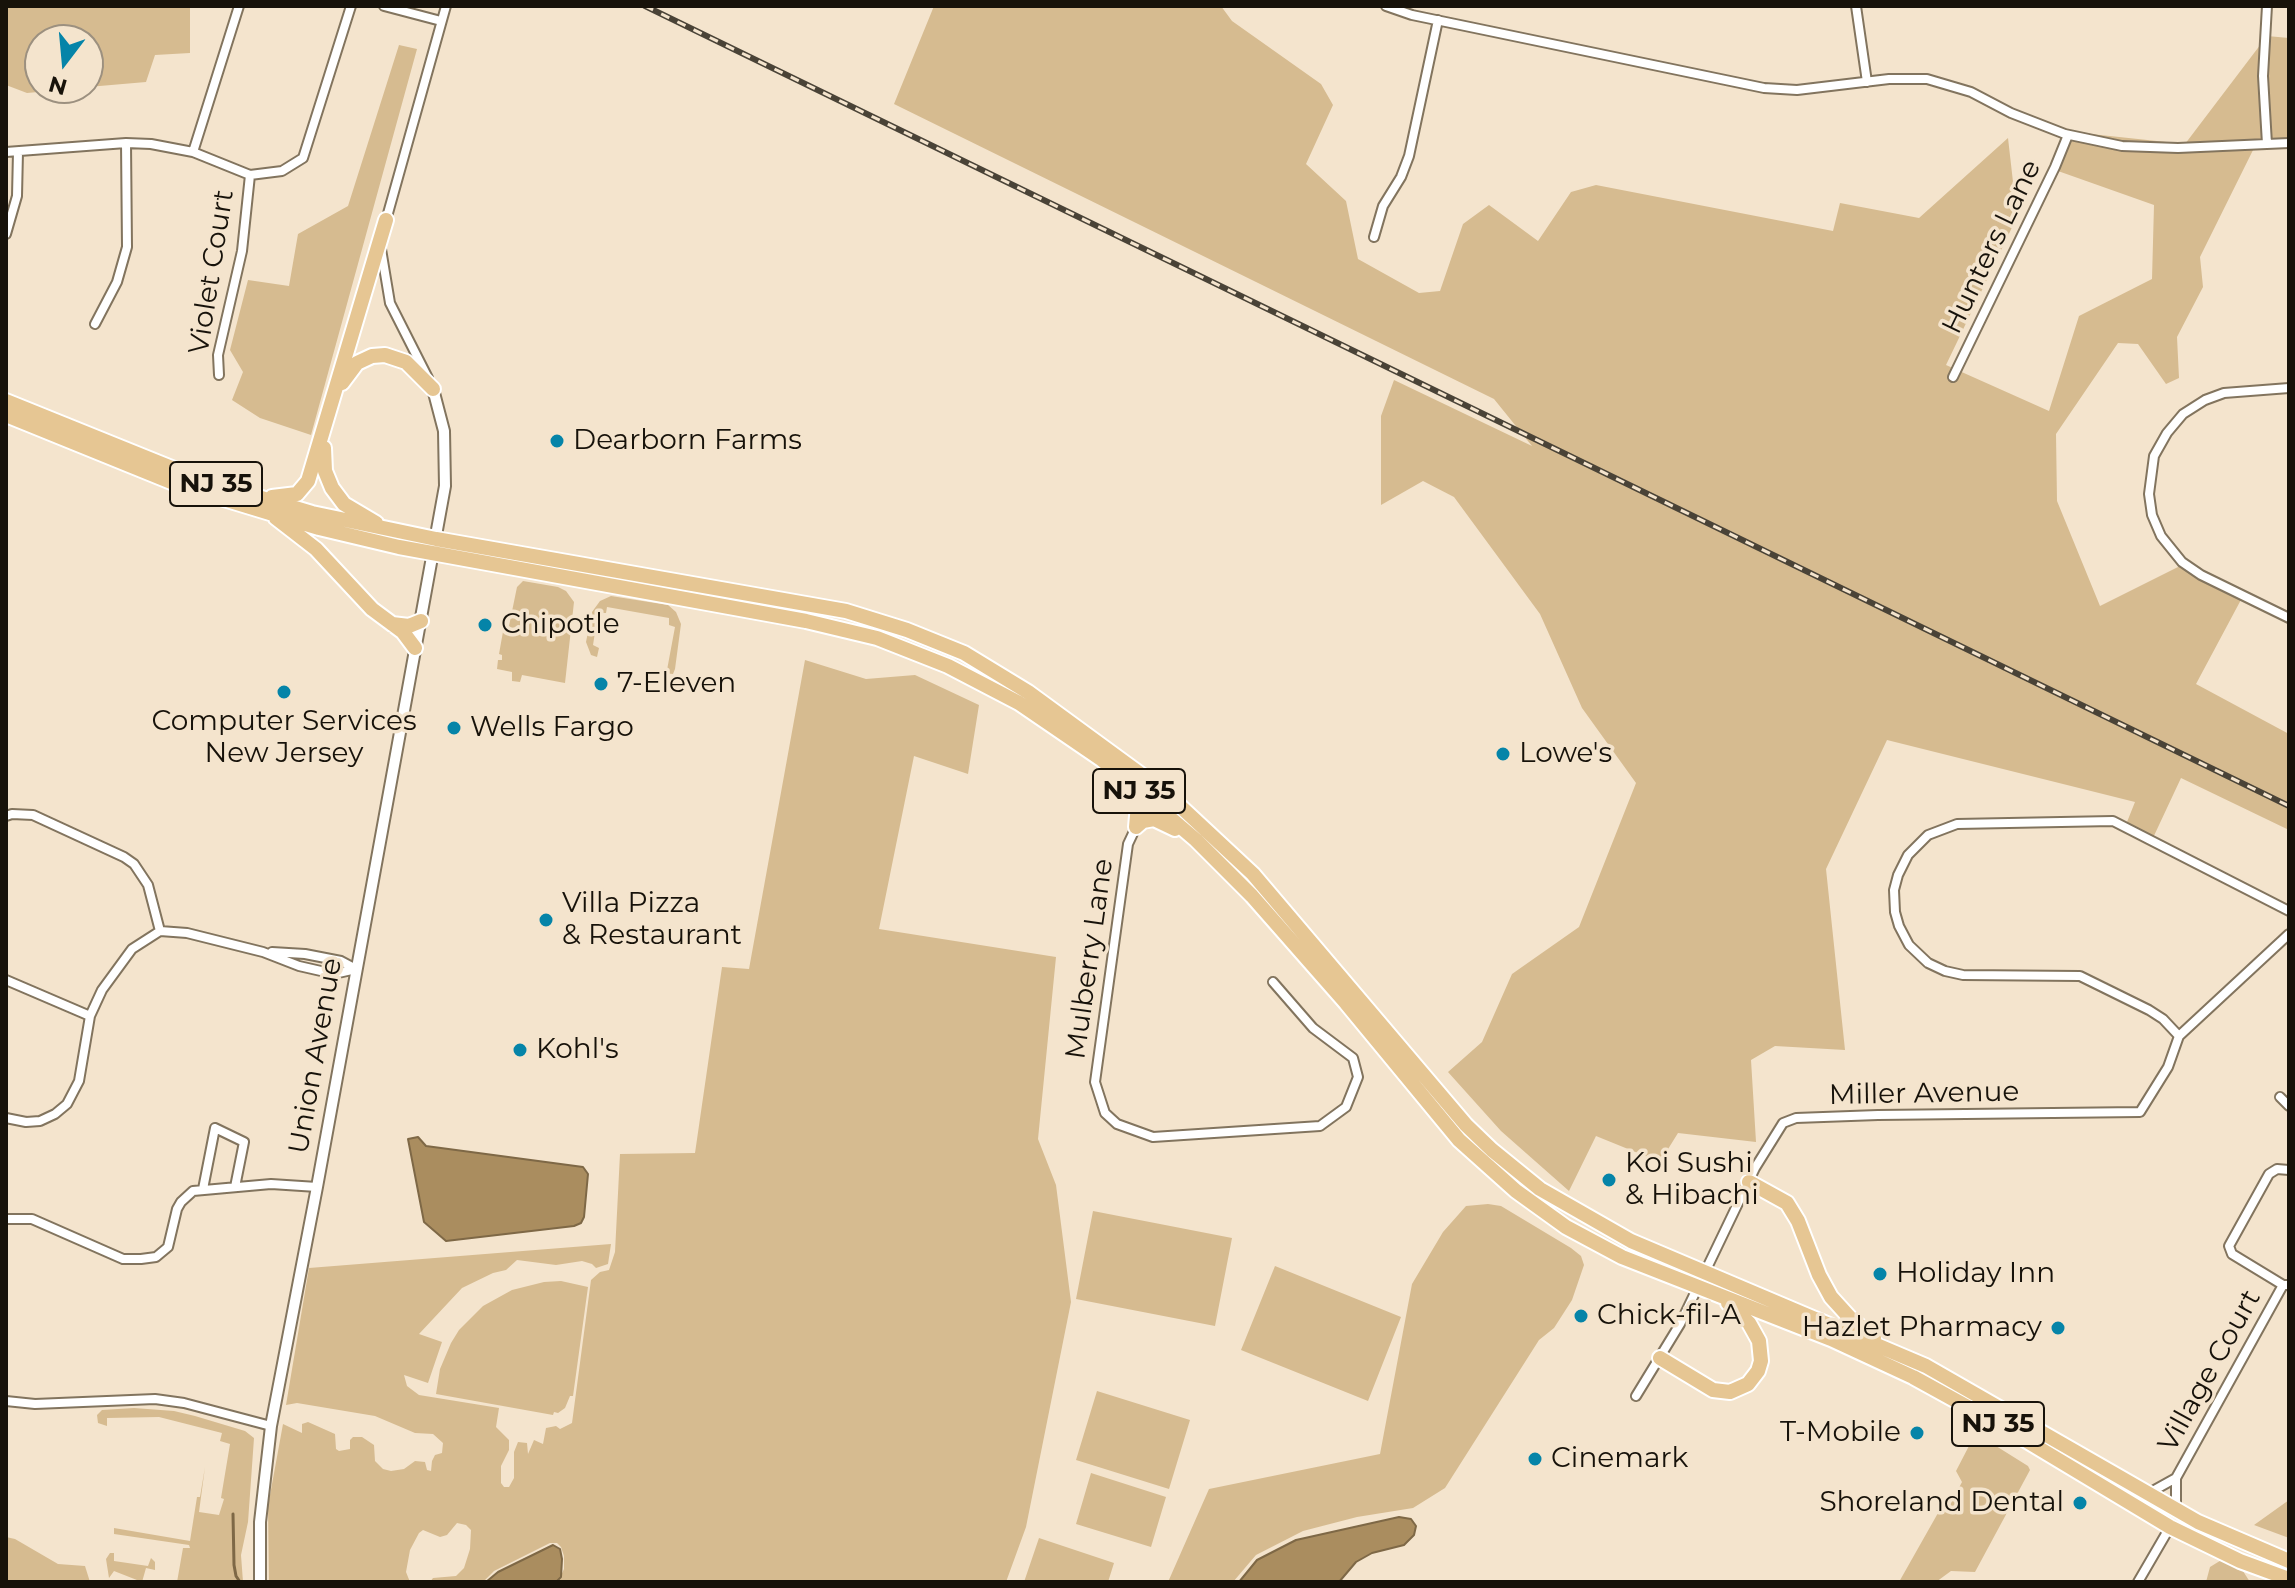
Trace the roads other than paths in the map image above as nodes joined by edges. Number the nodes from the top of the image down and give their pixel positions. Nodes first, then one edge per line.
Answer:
1 (239, 6) edge
2 (351, 6) edge
3 (384, 6) edge
4 (446, 6) edge
5 (1386, 6) edge
6 (1856, 6) edge
7 (2267, 6) edge
8 (1438, 20) junction
9 (441, 21) junction
10 (1867, 82) junction
11 (2068, 135) junction
12 (126, 143) junction
13 (2289, 143) edge
14 (2267, 144) junction
15 (6, 152) edge
16 (18, 152) junction
17 (193, 152) junction
18 (250, 175) junction
19 (386, 220) junction
20 (6, 234) edge
21 (1374, 237) dead end
22 (95, 324) dead end
23 (219, 375) dead end
24 (1953, 377) dead end
25 (2289, 388) edge
26 (433, 389) junction
27 (6, 401) edge
28 (331, 401) junction
29 (6, 415) edge
30 (324, 429) junction
31 (259, 497) junction
32 (270, 513) junction
33 (387, 529) junction
34 (434, 546) junction
35 (2289, 618) edge
36 (421, 621) junction
37 (392, 624) junction
38 (415, 648) junction
39 (1101, 759) junction
40 (6, 816) edge
41 (1136, 827) junction
42 (1196, 840) junction
43 (2289, 911) edge
44 (160, 931) junction
45 (2289, 934) edge
46 (263, 952) junction
47 (356, 969) junction
48 (6, 980) edge
49 (1273, 982) dead end
50 (90, 1016) junction
51 (2179, 1036) junction
52 (2280, 1097) dead end
53 (2289, 1106) edge
54 (6, 1118) edge
55 (2289, 1170) edge
56 (1749, 1182) junction
57 (235, 1187) junction
58 (317, 1187) junction
59 (203, 1189) junction
60 (6, 1219) edge
61 (1705, 1273) junction
62 (2286, 1285) edge
63 (1698, 1288) junction
64 (1715, 1294) junction
65 (1887, 1348) junction
66 (1660, 1358) junction
67 (1636, 1396) dead end
68 (6, 1401) edge
69 (271, 1426) junction
70 (2176, 1478) junction
71 (2147, 1493) junction
72 (2176, 1510) junction
73 (2170, 1527) junction
74 (2289, 1561) edge
75 (2289, 1579) edge
76 (260, 1582) edge
77 (2138, 1582) edge

1 - 17 street
2 - 18 street
3 - 9 street
4 - 9 street
5 - 8 street
6 - 10 street
7 - 14 street
8 - 10 street
8 - 21 street
9 - 19 street
10 - 11 street
11 - 14 street
11 - 24 street, Hunters Lane
12 - 16 street
12 - 17 street
12 - 22 street
13 - 14 street
15 - 16 street
16 - 20 street
17 - 18 street
18 - 23 street, Violet Court
19 - 26 street
19 - 28 highway
25 - 35 street
26 - 28 highway
26 - 34 street
27 - 31 highway, NJ 35
28 - 30 highway
29 - 32 highway, NJ 35
30 - 31 highway
30 - 33 highway
31 - 33 highway, NJ 35
32 - 34 highway, NJ 35
32 - 37 highway
33 - 34 highway, NJ 35
34 - 36 street, Union Avenue
34 - 39 highway, NJ 35
34 - 61 highway, NJ 35
36 - 37 highway
36 - 38 street, Union Avenue
37 - 38 highway
38 - 47 street, Union Avenue
39 - 41 highway
39 - 42 highway, NJ 35
40 - 44 street
41 - 42 highway
41 - 49 street, Mulberry Lane
42 - 63 highway, NJ 35
43 - 51 street
44 - 46 street
44 - 50 street
45 - 51 street, Miller Avenue
46 - 47 street
46 - 47 street
47 - 58 street, Union Avenue
48 - 50 street
50 - 54 street
51 - 56 street, Miller Avenue
52 - 53 street
55 - 62 street, Village Court
56 - 61 street, Miller Avenue
56 - 65 highway
57 - 58 street
57 - 59 street
57 - 59 street
58 - 69 street, Union Avenue
59 - 60 street
61 - 63 street, Miller Avenue
61 - 65 highway, NJ 35
62 - 70 street, Village Court
63 - 64 highway, NJ 35
63 - 66 street, Miller Avenue
64 - 66 highway
64 - 73 highway, NJ 35
65 - 71 highway, NJ 35
66 - 67 street, Miller Avenue
68 - 69 street
69 - 76 street, Union Avenue
70 - 71 street, Village Court
70 - 72 street, Village Court
71 - 72 highway, NJ 35
72 - 74 highway, NJ 35
73 - 75 highway, NJ 35
73 - 77 street

